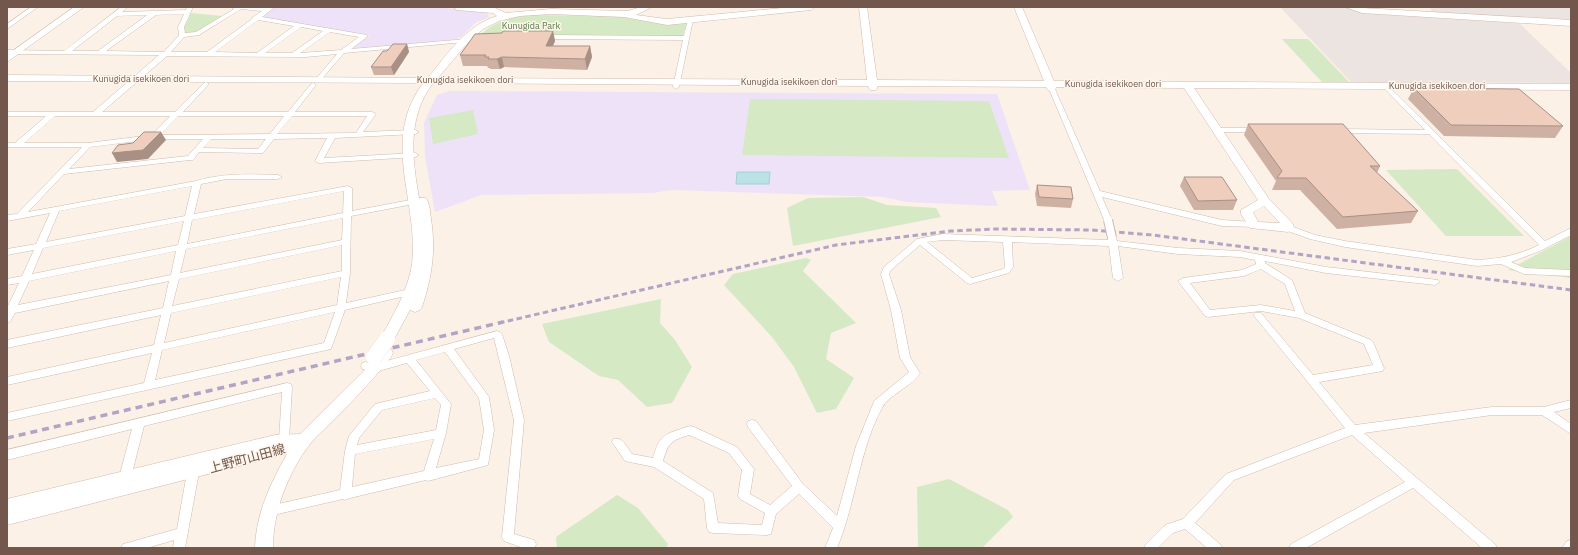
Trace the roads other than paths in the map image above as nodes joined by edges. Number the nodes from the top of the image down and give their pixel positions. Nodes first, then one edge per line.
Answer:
1 (36, 7) edge
2 (80, 7) edge
3 (125, 7) edge
4 (234, 7) edge
5 (457, 7) edge
6 (648, 7) edge
7 (811, 7) edge
8 (863, 7) edge
9 (1018, 7) edge
10 (1349, 7) edge
11 (239, 8) edge
12 (269, 9) edge
13 (189, 10) edge
14 (154, 13) junction
15 (116, 14) junction
16 (619, 14) junction
17 (504, 16) junction
18 (255, 18) junction
19 (690, 20) junction
20 (1571, 23) edge
21 (8, 25) edge
22 (300, 25) junction
23 (329, 30) junction
24 (182, 35) junction
25 (533, 37) edge
26 (470, 38) junction
27 (686, 38) junction
28 (12, 52) edge
29 (342, 52) junction
30 (65, 53) junction
31 (99, 53) junction
32 (166, 53) junction
33 (210, 53) junction
34 (259, 54) junction
35 (294, 54) junction
36 (7, 59) edge
37 (7, 78) edge
38 (134, 81) junction
39 (316, 82) junction
40 (430, 83) junction
41 (7, 84) edge
42 (206, 84) junction
43 (676, 84) junction
44 (872, 85) junction
45 (1051, 86) junction
46 (1189, 87) junction
47 (1571, 87) edge
48 (1388, 88) junction
49 (1571, 92) edge
50 (7, 114) edge
51 (53, 114) junction
52 (96, 114) junction
53 (176, 114) junction
54 (289, 115) junction
55 (1217, 130) junction
56 (1265, 130) edge
57 (1328, 131) edge
58 (412, 132) junction
59 (1431, 132) junction
60 (358, 135) junction
61 (332, 136) junction
62 (154, 137) junction
63 (209, 137) junction
64 (271, 137) junction
65 (7, 145) edge
66 (17, 145) junction
67 (88, 145) junction
68 (197, 150) junction
69 (411, 155) junction
70 (62, 172) junction
71 (278, 178) dead end
72 (197, 183) junction
73 (1096, 193) junction
74 (418, 200) junction
75 (1265, 201) junction
76 (56, 209) junction
77 (348, 213) junction
78 (20, 215) junction
79 (189, 217) junction
80 (7, 218) edge
81 (1254, 225) junction
82 (1288, 228) junction
83 (1571, 232) edge
84 (1007, 238) junction
85 (920, 241) junction
86 (1113, 241) junction
87 (346, 242) junction
88 (40, 245) junction
89 (1544, 245) junction
90 (182, 248) junction
91 (7, 252) edge
92 (1260, 261) junction
93 (1504, 262) junction
94 (346, 273) junction
95 (1571, 273) edge
96 (175, 277) junction
97 (26, 278) junction
98 (1118, 278) dead end
99 (7, 282) edge
100 (1434, 282) dead end
101 (417, 291) junction
102 (341, 308) junction
103 (9, 310) edge
104 (167, 310) junction
105 (1258, 314) dead end
106 (1301, 315) junction
107 (7, 320) edge
108 (7, 344) edge
109 (158, 347) junction
110 (447, 347) junction
111 (381, 353) junction
112 (410, 359) junction
113 (1311, 379) junction
114 (7, 381) edge
115 (149, 385) junction
116 (438, 393) junction
117 (1571, 404) edge
118 (1544, 411) junction
119 (7, 417) edge
120 (139, 423) junction
121 (752, 424) dead end
122 (1353, 430) junction
123 (1571, 430) edge
124 (441, 433) junction
125 (305, 439) junction
126 (284, 440) junction
127 (617, 442) dead end
128 (350, 451) junction
129 (7, 455) edge
130 (657, 464) junction
131 (194, 466) junction
132 (428, 476) junction
133 (1413, 483) junction
134 (123, 484) junction
135 (799, 488) junction
136 (345, 495) junction
137 (14, 511) edge
138 (270, 511) junction
139 (771, 511) junction
140 (1187, 523) junction
141 (840, 527) junction
142 (182, 533) junction
143 (1571, 545) edge
144 (127, 548) edge
145 (179, 548) edge
146 (264, 548) edge
147 (529, 548) edge
148 (831, 548) edge
149 (1150, 548) edge
150 (1216, 548) edge
151 (1295, 548) edge
152 (1491, 548) edge
153 (1568, 548) edge

1 - 21 street
2 - 28 street
3 - 15 street
4 - 11 street
5 - 17 street
6 - 16 street
7 - 19 street
8 - 44 street
9 - 45 street
10 - 20 street
11 - 12 street
11 - 24 street
12 - 18 street
13 - 14 street
13 - 24 street
14 - 15 street
14 - 31 street
15 - 30 street
16 - 17 street
16 - 19 street
17 - 26 street
18 - 22 street
18 - 33 street
19 - 27 street
22 - 23 street
22 - 34 street
23 - 29 street
23 - 35 street
24 - 32 street
25 - 27 street
26 - 29 street
26 - 40 street
27 - 43 street
28 - 30 street
28 - 36 street
29 - 35 street
29 - 39 street
30 - 31 street
31 - 32 street
32 - 33 street
32 - 38 street
33 - 34 street
34 - 35 street
37 - 38 street, Kunugida isekikoen dori
38 - 39 street, Kunugida isekikoen dori
38 - 41 street, Kunugida isekikoen dori
38 - 42 street, Kunugida isekikoen dori
38 - 52 street
39 - 40 street, Kunugida isekikoen dori
39 - 42 street, Kunugida isekikoen dori
39 - 54 street
40 - 43 street, Kunugida isekikoen dori
40 - 58 street
42 - 53 street
43 - 44 street, Kunugida isekikoen dori
44 - 45 street, Kunugida isekikoen dori
45 - 46 street, Kunugida isekikoen dori
45 - 73 street
46 - 48 street, Kunugida isekikoen dori
46 - 55 street
47 - 48 street, Kunugida isekikoen dori
48 - 49 street, Kunugida isekikoen dori
48 - 59 street
50 - 51 street
51 - 52 street
51 - 66 street
52 - 53 street
53 - 54 street
53 - 62 street
54 - 60 street
54 - 64 street
55 - 56 street
55 - 75 street
57 - 59 street
58 - 60 street
58 - 69 street
59 - 89 street
60 - 61 street
61 - 64 street
61 - 69 street
62 - 63 street
62 - 67 street
63 - 64 street
63 - 68 street
64 - 68 street
65 - 66 street
66 - 67 street
67 - 70 street
68 - 70 street
69 - 74 street
70 - 78 street
71 - 72 street
72 - 76 street
72 - 79 street
73 - 81 street
73 - 86 street, bridge
74 - 77 street
74 - 101 street
75 - 81 street
75 - 82 street
76 - 78 street
76 - 88 street
77 - 79 street
77 - 87 street
77 - 90 street
78 - 80 street
79 - 88 street
79 - 90 street
81 - 82 street
82 - 93 street
83 - 89 street
84 - 85 street
84 - 85 street
84 - 86 street
85 - 141 street
86 - 92 street
86 - 98 street
87 - 94 street
87 - 96 street
88 - 91 street
88 - 97 street
89 - 93 street
90 - 96 street
90 - 97 street
92 - 100 street
92 - 106 street
92 - 106 street
93 - 95 street
94 - 102 street
94 - 104 street
96 - 103 street
96 - 104 street
97 - 99 street
97 - 103 street
101 - 102 street
101 - 111 street
102 - 109 street
102 - 115 street
103 - 107 street
104 - 108 street
104 - 109 street
105 - 113 street
106 - 113 street
109 - 114 street
109 - 115 street
110 - 112 street
110 - 132 street
110 - 147 street
111 - 112 street
111 - 125 street
112 - 116 street
113 - 122 street
115 - 119 street
116 - 124 street
116 - 128 street
117 - 118 street
118 - 122 street
118 - 123 street
120 - 126 street
120 - 129 street
120 - 134 street
121 - 135 street
122 - 133 street
122 - 140 street
124 - 128 street
124 - 132 street
125 - 126 street, 上野町山田線
125 - 131 street, 上野町山田線
125 - 138 street
126 - 131 street, 上野町山田線
127 - 130 street
128 - 136 street
130 - 139 street
130 - 139 street
131 - 134 street, 上野町山田線
131 - 142 street
132 - 136 street
133 - 151 street
133 - 152 street
134 - 137 street, 上野町山田線
135 - 139 street
135 - 141 street
136 - 138 street
138 - 146 street
140 - 149 street
140 - 150 street
141 - 148 street
142 - 144 street
142 - 145 street
143 - 153 street

